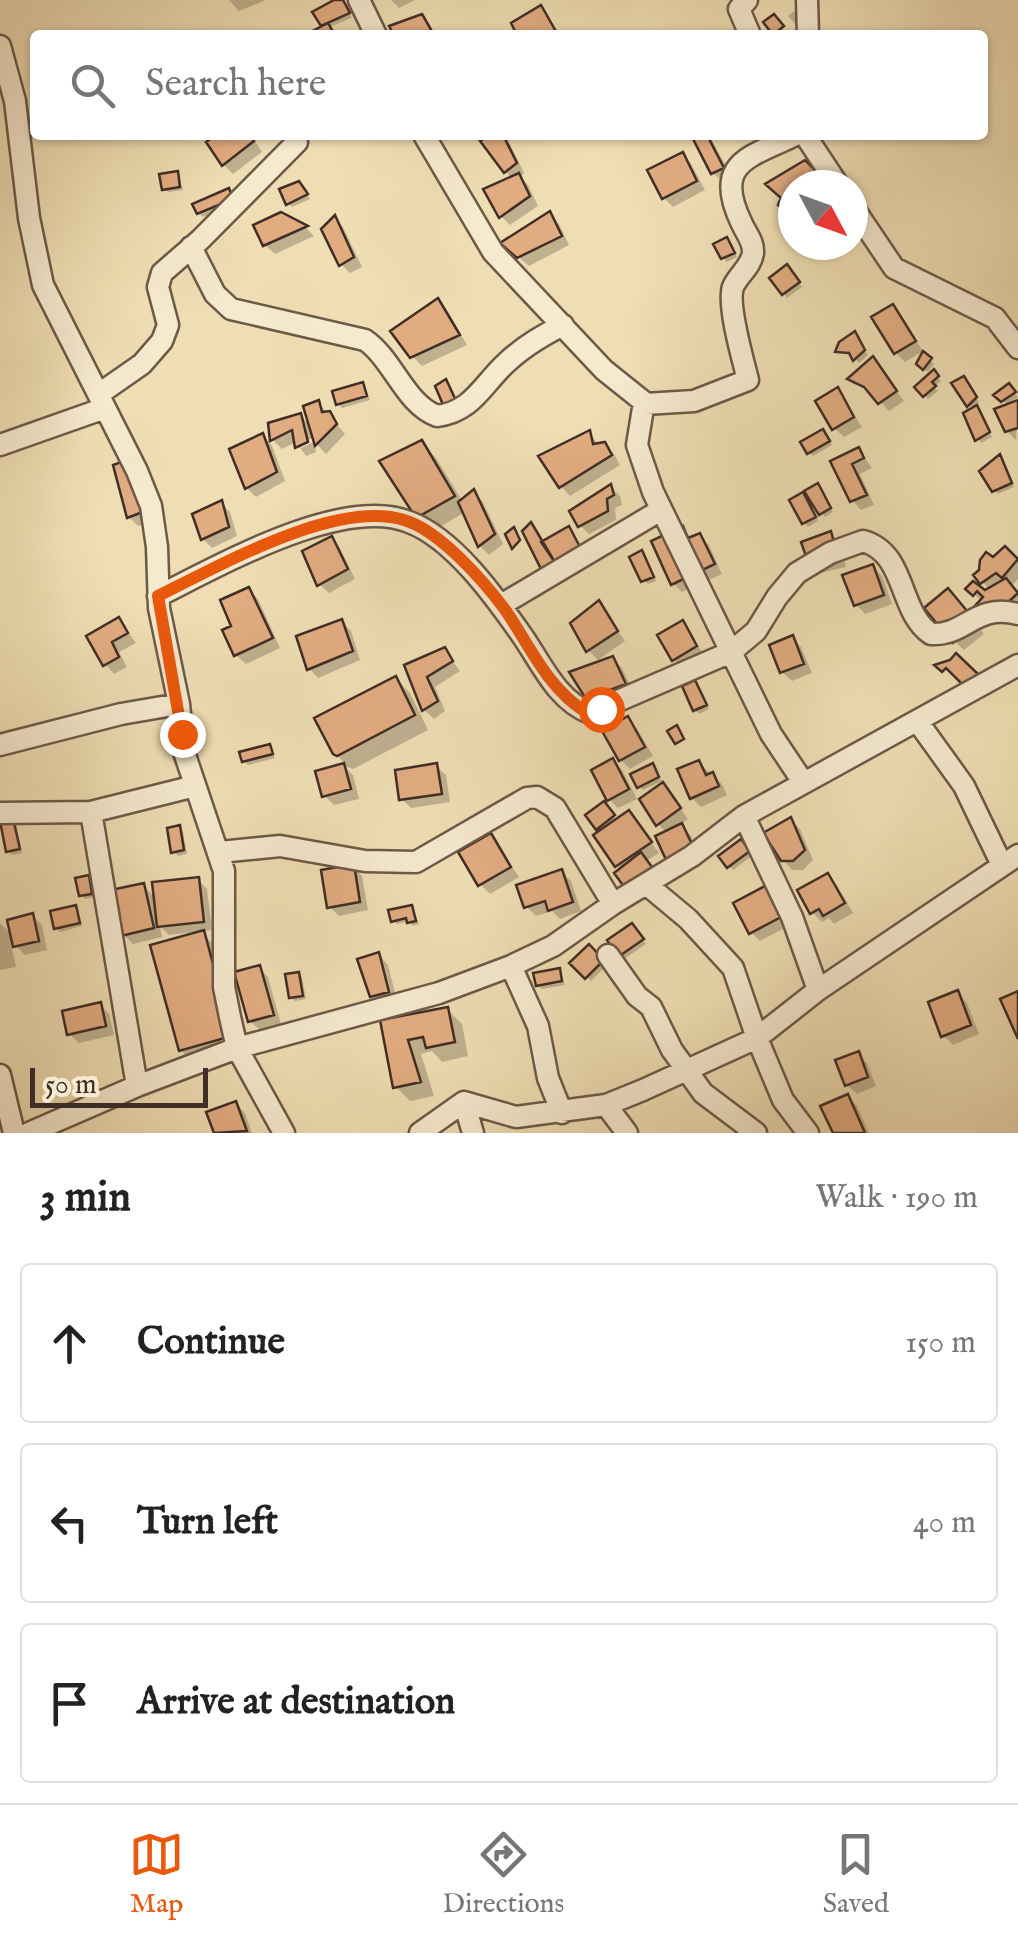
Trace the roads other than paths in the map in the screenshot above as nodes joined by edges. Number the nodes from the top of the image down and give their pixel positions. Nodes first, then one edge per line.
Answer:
1 (358, 0) edge
2 (747, 0) edge
3 (807, 0) edge
4 (373, 30) edge
5 (748, 30) edge
6 (808, 30) edge
7 (0, 46) edge
8 (427, 140) edge
9 (783, 140) edge
10 (807, 140) edge
11 (298, 142) dead end
12 (828, 170) edge
13 (868, 230) edge
14 (191, 248) junction
15 (563, 325) junction
16 (1018, 348) edge
17 (102, 401) junction
18 (645, 404) junction
19 (0, 444) edge
20 (661, 510) junction
21 (158, 596) junction
22 (501, 604) junction
23 (1018, 614) edge
24 (731, 652) junction
25 (1018, 664) edge
26 (179, 704) junction
27 (918, 722) junction
28 (0, 746) edge
29 (803, 782) junction
30 (195, 786) junction
31 (91, 812) junction
32 (0, 813) edge
33 (744, 816) junction
34 (220, 852) junction
35 (1010, 860) edge
36 (646, 884) junction
37 (613, 904) junction
38 (608, 955) dead end
39 (511, 966) junction
40 (818, 990) junction
41 (757, 1038) junction
42 (238, 1048) junction
43 (688, 1070) junction
44 (0, 1076) edge
45 (137, 1086) junction
46 (464, 1102) junction
47 (606, 1105) junction
48 (562, 1113) junction
49 (14, 1133) edge
50 (30, 1133) edge
51 (284, 1133) edge
52 (420, 1133) edge
53 (474, 1133) edge
54 (627, 1133) edge
55 (756, 1133) edge
56 (808, 1133) edge

1 - 4 street
2 - 5 street
3 - 6 street
7 - 17 street
8 - 15 street
9 - 18 street
10 - 12 street
11 - 14 street
13 - 16 street
14 - 15 street
14 - 17 street
15 - 18 street
17 - 19 street
17 - 21 street
18 - 20 street
20 - 22 street
20 - 24 street
21 - 22 street
21 - 26 street
22 - 24 street
23 - 24 street
24 - 29 street
25 - 27 street
26 - 28 street
26 - 30 street
27 - 29 street
27 - 35 street
29 - 33 street
30 - 31 street
30 - 34 street
31 - 32 street
31 - 45 street
33 - 36 street
33 - 40 street
34 - 37 street
34 - 42 street
35 - 40 street
36 - 37 street
36 - 41 street
37 - 39 street
38 - 43 street
39 - 42 street
39 - 48 street
40 - 41 street
41 - 43 street
41 - 56 street
42 - 45 street
42 - 51 street
43 - 47 street
43 - 55 street
44 - 49 street
45 - 50 street
46 - 48 street
46 - 52 street
46 - 53 street
47 - 48 street
47 - 54 street

